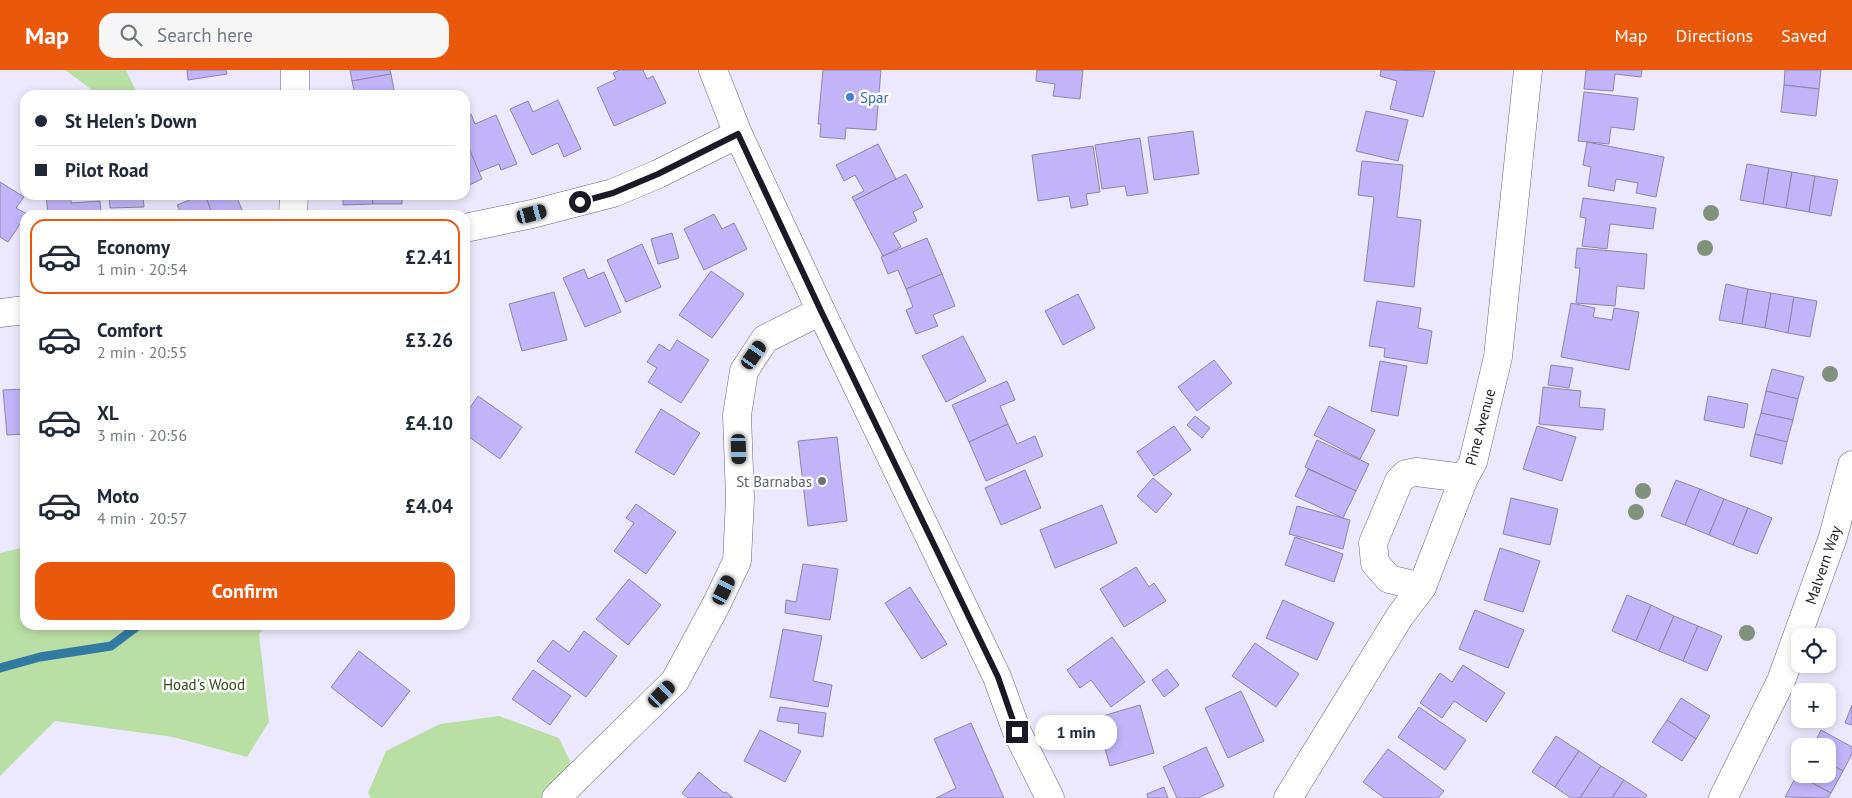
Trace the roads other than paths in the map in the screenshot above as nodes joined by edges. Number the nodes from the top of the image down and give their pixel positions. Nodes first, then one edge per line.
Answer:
1 (295, 70) edge
2 (713, 70) edge
3 (1528, 70) edge
4 (295, 90) edge
5 (738, 134) junction
6 (470, 227) edge
7 (20, 311) edge
8 (821, 311) junction
9 (0, 313) edge
10 (1852, 465) edge
11 (1464, 478) junction
12 (1422, 587) junction
13 (556, 798) edge
14 (1050, 798) edge
15 (1288, 798) edge
16 (1723, 798) edge

1 - 4 street
2 - 5 street
3 - 11 street, Pine Avenue
5 - 6 street
5 - 8 street
7 - 9 street
8 - 13 street
8 - 14 street
10 - 16 street, Malvern Way
11 - 12 street, Pine Avenue
11 - 12 street
12 - 15 street, Pine Avenue

